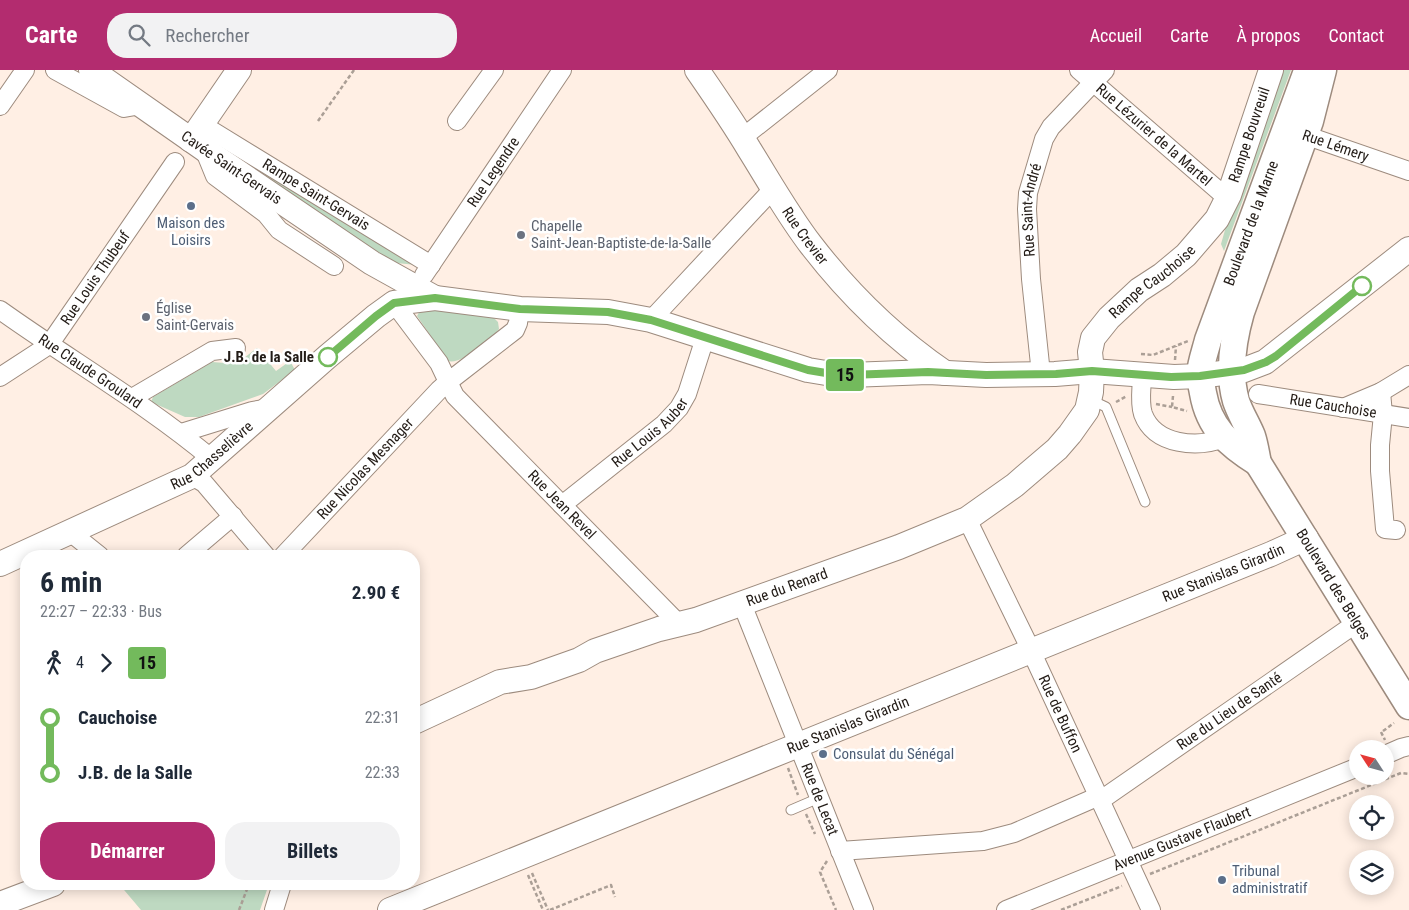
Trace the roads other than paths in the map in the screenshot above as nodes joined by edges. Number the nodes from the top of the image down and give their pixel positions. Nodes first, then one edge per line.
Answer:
1 (25, 70) edge
2 (55, 70) edge
3 (91, 70) edge
4 (239, 70) edge
5 (494, 70) edge
6 (562, 70) edge
7 (697, 70) edge
8 (828, 70) edge
9 (1079, 70) edge
10 (1271, 70) edge
11 (1320, 70) edge
12 (1099, 76) edge
13 (141, 105) junction
14 (0, 106) edge
15 (457, 121) dead end
16 (1296, 132) junction
17 (199, 138) junction
18 (742, 138) junction
19 (174, 162) dead end
20 (1409, 171) edge
21 (773, 189) junction
22 (1228, 198) junction
23 (1409, 249) edge
24 (334, 266) dead end
25 (379, 266) junction
26 (427, 270) junction
27 (435, 298) junction
28 (394, 303) junction
29 (520, 309) junction
30 (0, 310) edge
31 (651, 320) junction
32 (705, 338) junction
33 (49, 345) junction
34 (236, 348) dead end
35 (1092, 371) junction
36 (945, 373) junction
37 (1041, 374) junction
38 (1216, 374) junction
39 (1142, 375) junction
40 (1409, 375) edge
41 (0, 377) edge
42 (448, 382) junction
43 (1381, 392) junction
44 (1258, 394) dead end
45 (132, 398) junction
46 (1090, 400) junction
47 (270, 408) junction
48 (1343, 408) junction
49 (1383, 414) junction
50 (1409, 418) edge
51 (181, 433) junction
52 (1224, 438) junction
53 (212, 459) junction
54 (1258, 463) junction
55 (192, 476) junction
56 (1145, 502) dead end
57 (562, 505) junction
58 (233, 516) junction
59 (967, 519) junction
60 (1396, 530) dead end
61 (70, 532) junction
62 (1306, 538) junction
63 (31, 550) edge
64 (92, 550) edge
65 (193, 550) edge
66 (261, 550) edge
67 (289, 550) edge
68 (20, 555) edge
69 (0, 564) edge
70 (742, 604) junction
71 (1358, 622) junction
72 (679, 624) junction
73 (1031, 650) junction
74 (1402, 715) edge
75 (420, 719) edge
76 (799, 745) junction
77 (1409, 746) edge
78 (1394, 751) edge
79 (1349, 771) edge
80 (819, 798) junction
81 (1100, 798) junction
82 (791, 810) dead end
83 (834, 856) junction
84 (1128, 861) junction
85 (37, 890) edge
86 (280, 890) edge
87 (0, 904) edge
88 (274, 910) edge
89 (390, 910) edge
90 (864, 910) edge
91 (1006, 910) edge
92 (1151, 910) edge

1 - 14 street
2 - 13 street
3 - 13 street, Cavée Saint-Gervais
4 - 17 street
5 - 15 street
6 - 26 street, Rue Legendre
7 - 18 street, Rue Crevier
8 - 18 street
9 - 12 street, Rue Lézurier de la Martel
10 - 22 street, Rampe Bouvreuil
11 - 16 main road, Boulevard de la Marne
12 - 22 street, Rue Lézurier de la Martel
12 - 37 street, Rue Saint-André
13 - 17 street, Cavée Saint-Gervais
16 - 20 street, Rue Lémery
16 - 38 main road, Boulevard de la Marne
17 - 24 street
17 - 25 street, Cavée Saint-Gervais
17 - 26 street, Rampe Saint-Gervais
18 - 21 street, Rue Crevier
19 - 33 street, Rue Louis Thubeuf
21 - 31 street
21 - 36 street, Rue Crevier
22 - 35 street, Rampe Cauchoise
23 - 38 street
25 - 26 street
25 - 27 street, Cavée Saint-Gervais
25 - 28 street, Cavée Saint-Gervais
27 - 28 street
27 - 29 street
28 - 42 street, Rue Jean Revel
28 - 47 street, Rue Chasselièvre
29 - 31 street
29 - 42 street, Rue Nicolas Mesnager
30 - 33 street, Rue Claude Groulard
31 - 32 street
32 - 36 street
32 - 57 street, Rue Louis Auber
33 - 41 street, Rue Louis Thubeuf
33 - 45 street, Rue Claude Groulard
34 - 45 street
35 - 37 street
35 - 39 street
35 - 46 street, Rue du Renard
36 - 37 street
38 - 39 street
38 - 52 main road, Boulevard des Belges
38 - 54 main road, Boulevard des Belges
39 - 52 street
40 - 43 street
42 - 57 street, Rue Jean Revel
42 - 67 street, Rue Nicolas Mesnager
43 - 48 street
43 - 49 street
44 - 48 street, Rue Cauchoise
45 - 51 street, Rue Claude Groulard
46 - 56 lane
46 - 59 street, Rue du Renard
47 - 51 street
47 - 53 street, Rue Chasselièvre
48 - 49 street, Rue Cauchoise
49 - 50 street, Rue Cauchoise
49 - 60 street
51 - 53 street, Rue Claude Groulard
52 - 54 main road, Boulevard des Belges
53 - 55 street, Rue Chasselièvre
54 - 62 main road, Boulevard des Belges
55 - 58 street
55 - 61 street, Rue Chasselièvre
57 - 72 street, Rue Jean Revel
58 - 65 street
58 - 66 street
59 - 70 street, Rue du Renard
59 - 73 street, Rue de Buffon
61 - 63 street, Rue Chasselièvre
61 - 64 street
62 - 71 main road, Boulevard des Belges
62 - 73 street, Rue Stanislas Girardin
68 - 69 street, Rue Chasselièvre
70 - 72 street, Rue du Renard
70 - 76 street, Rue de Lecat
71 - 74 main road, Boulevard des Belges
71 - 81 street, Rue du Lieu de Santé
72 - 75 street, Rue du Renard
73 - 76 street, Rue Stanislas Girardin
73 - 81 street, Rue de Buffon
76 - 80 street, Rue de Lecat
76 - 89 street, Rue Stanislas Girardin
77 - 78 street
79 - 84 street, Avenue Gustave Flaubert
80 - 82 lane
80 - 83 street, Rue de Lecat
81 - 83 street, Rue du Lieu de Santé
81 - 84 street, Rue de Buffon
83 - 90 street, Rue de Lecat
84 - 91 street, Avenue Gustave Flaubert
84 - 92 street, Rue de Buffon
85 - 87 street
86 - 88 street

